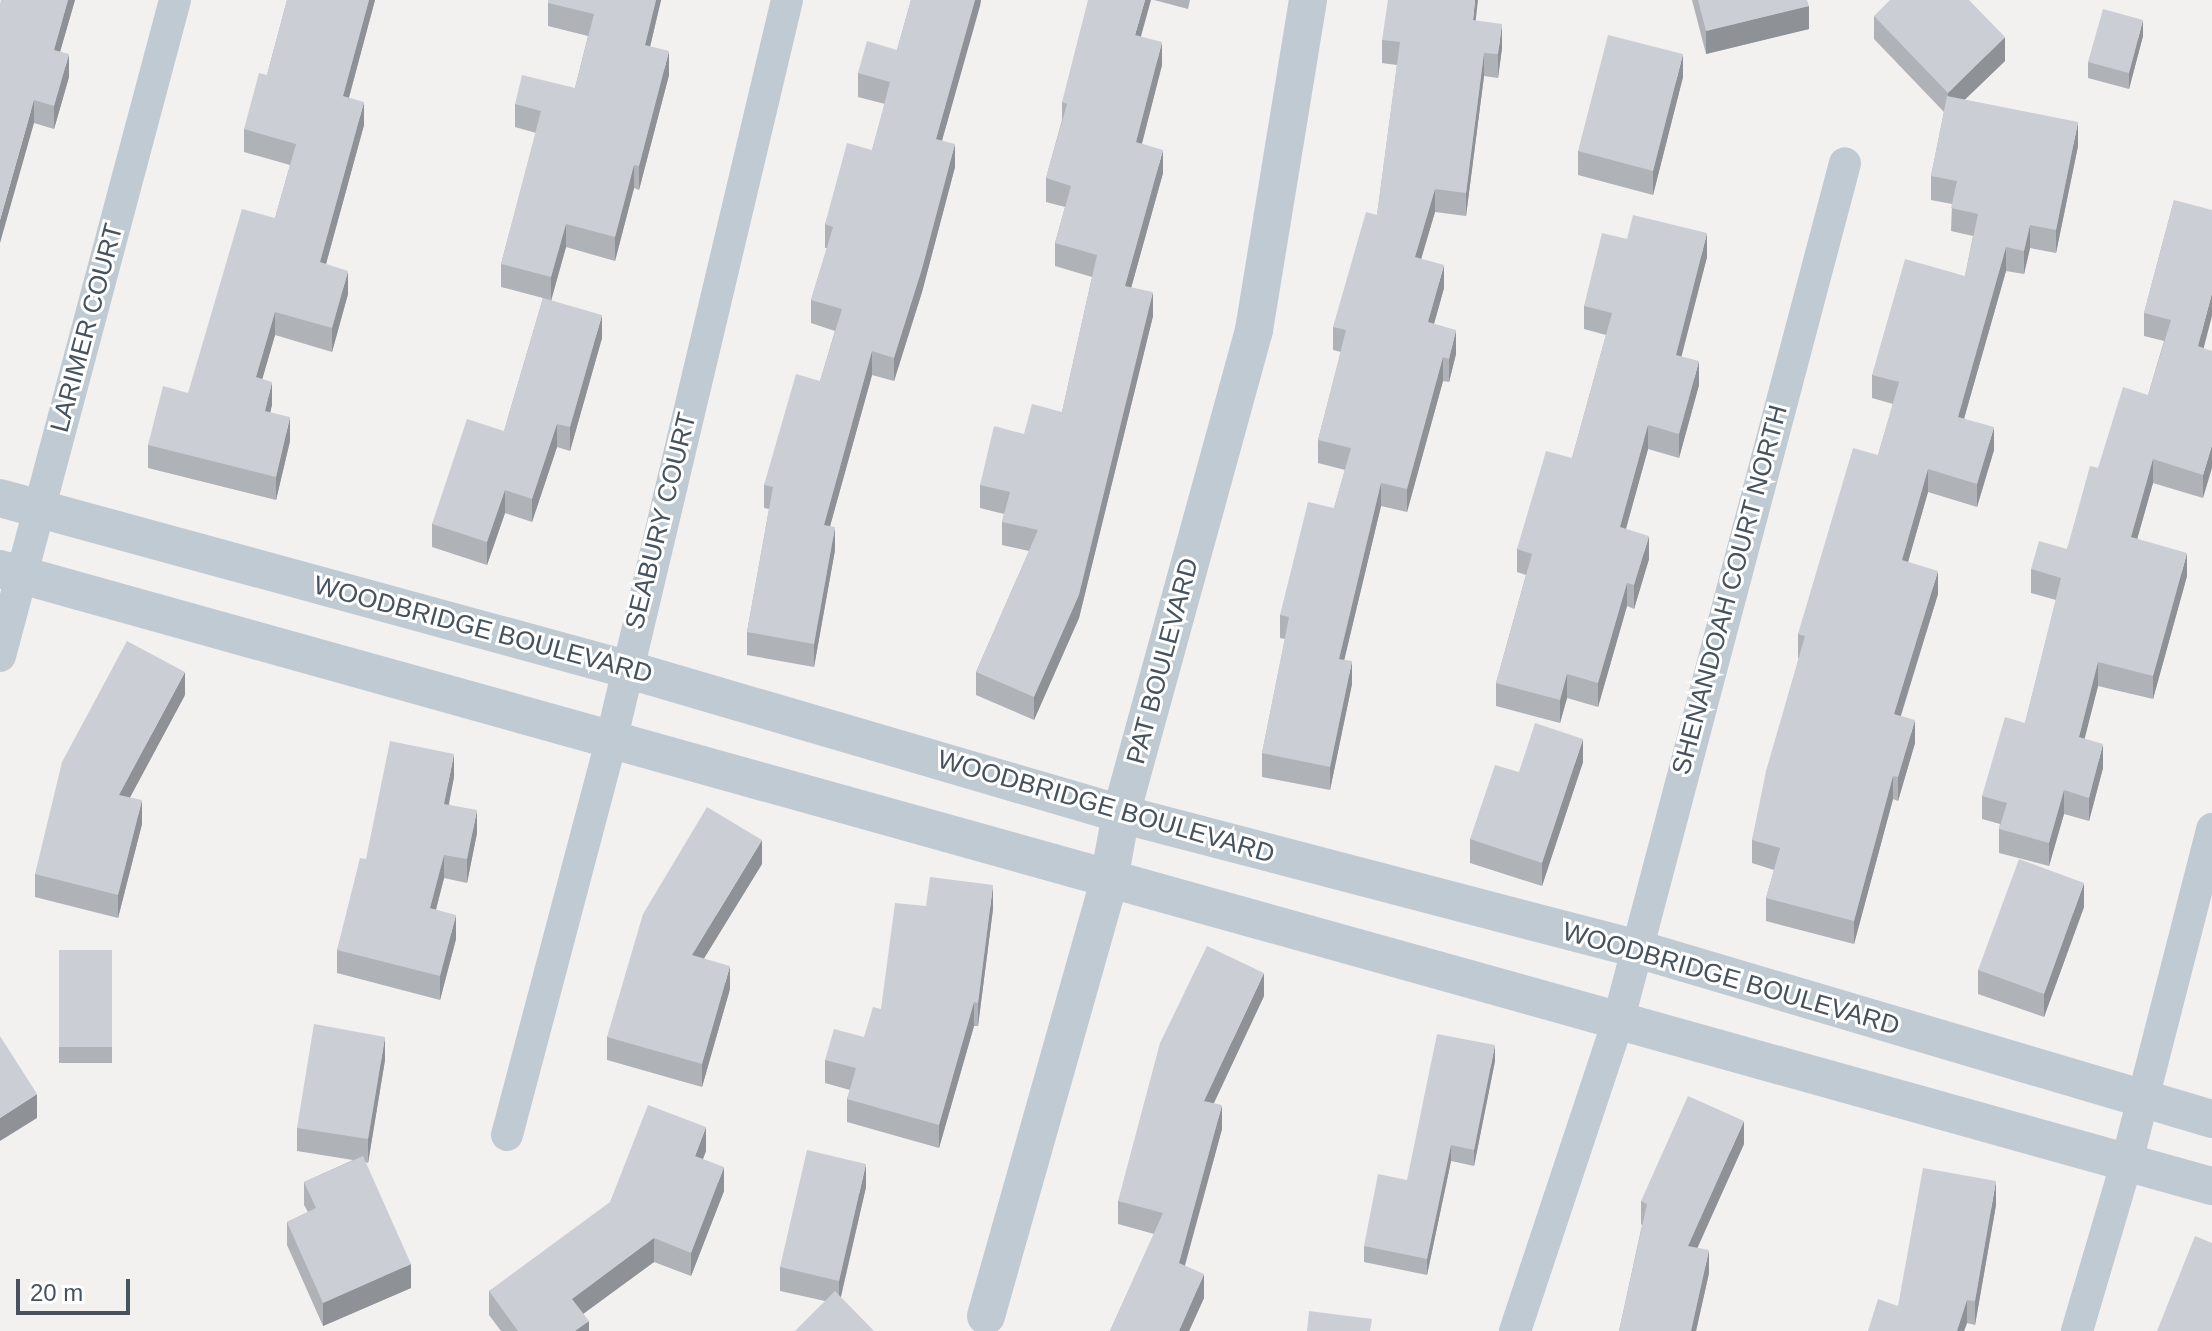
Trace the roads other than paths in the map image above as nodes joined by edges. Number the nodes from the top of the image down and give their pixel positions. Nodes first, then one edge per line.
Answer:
1 (175, 0) edge
2 (787, 0) edge
3 (1308, 0) edge
4 (1845, 163) dead end
5 (0, 498) edge
6 (38, 508) junction
7 (11, 572) edge
8 (0, 656) edge
9 (626, 669) junction
10 (612, 737) junction
11 (1121, 814) junction
12 (2212, 829) edge
13 (1109, 880) junction
14 (1634, 948) junction
15 (1619, 1018) junction
16 (2143, 1100) junction
17 (2212, 1119) edge
18 (507, 1135) dead end
19 (2127, 1161) junction
20 (2212, 1186) edge
21 (986, 1316) dead end
22 (1515, 1331) edge
23 (2077, 1331) edge

1 - 6 street, LARIMER COURT
2 - 9 street, SEABURY COURT
3 - 11 street, PAT BOULEVARD
4 - 14 street, SHENANDOAH COURT NORTH
5 - 6 street, WOODBRIDGE BOULEVARD
6 - 7 street, LARIMER COURT
6 - 9 street, WOODBRIDGE BOULEVARD
7 - 8 street, LARIMER COURT
7 - 10 street
9 - 10 street, SEABURY COURT
9 - 11 street, WOODBRIDGE BOULEVARD
10 - 13 street
10 - 18 street, SEABURY COURT
11 - 13 street, PAT BOULEVARD
11 - 14 street, WOODBRIDGE BOULEVARD
12 - 16 street
13 - 15 street
13 - 21 street, PAT BOULEVARD
14 - 15 street, SHENANDOAH COURT NORTH
14 - 16 street, WOODBRIDGE BOULEVARD
15 - 19 street
15 - 22 street, SHENANDOAH COURT NORTH
16 - 17 street, WOODBRIDGE BOULEVARD
16 - 19 street
19 - 20 street
19 - 23 street

